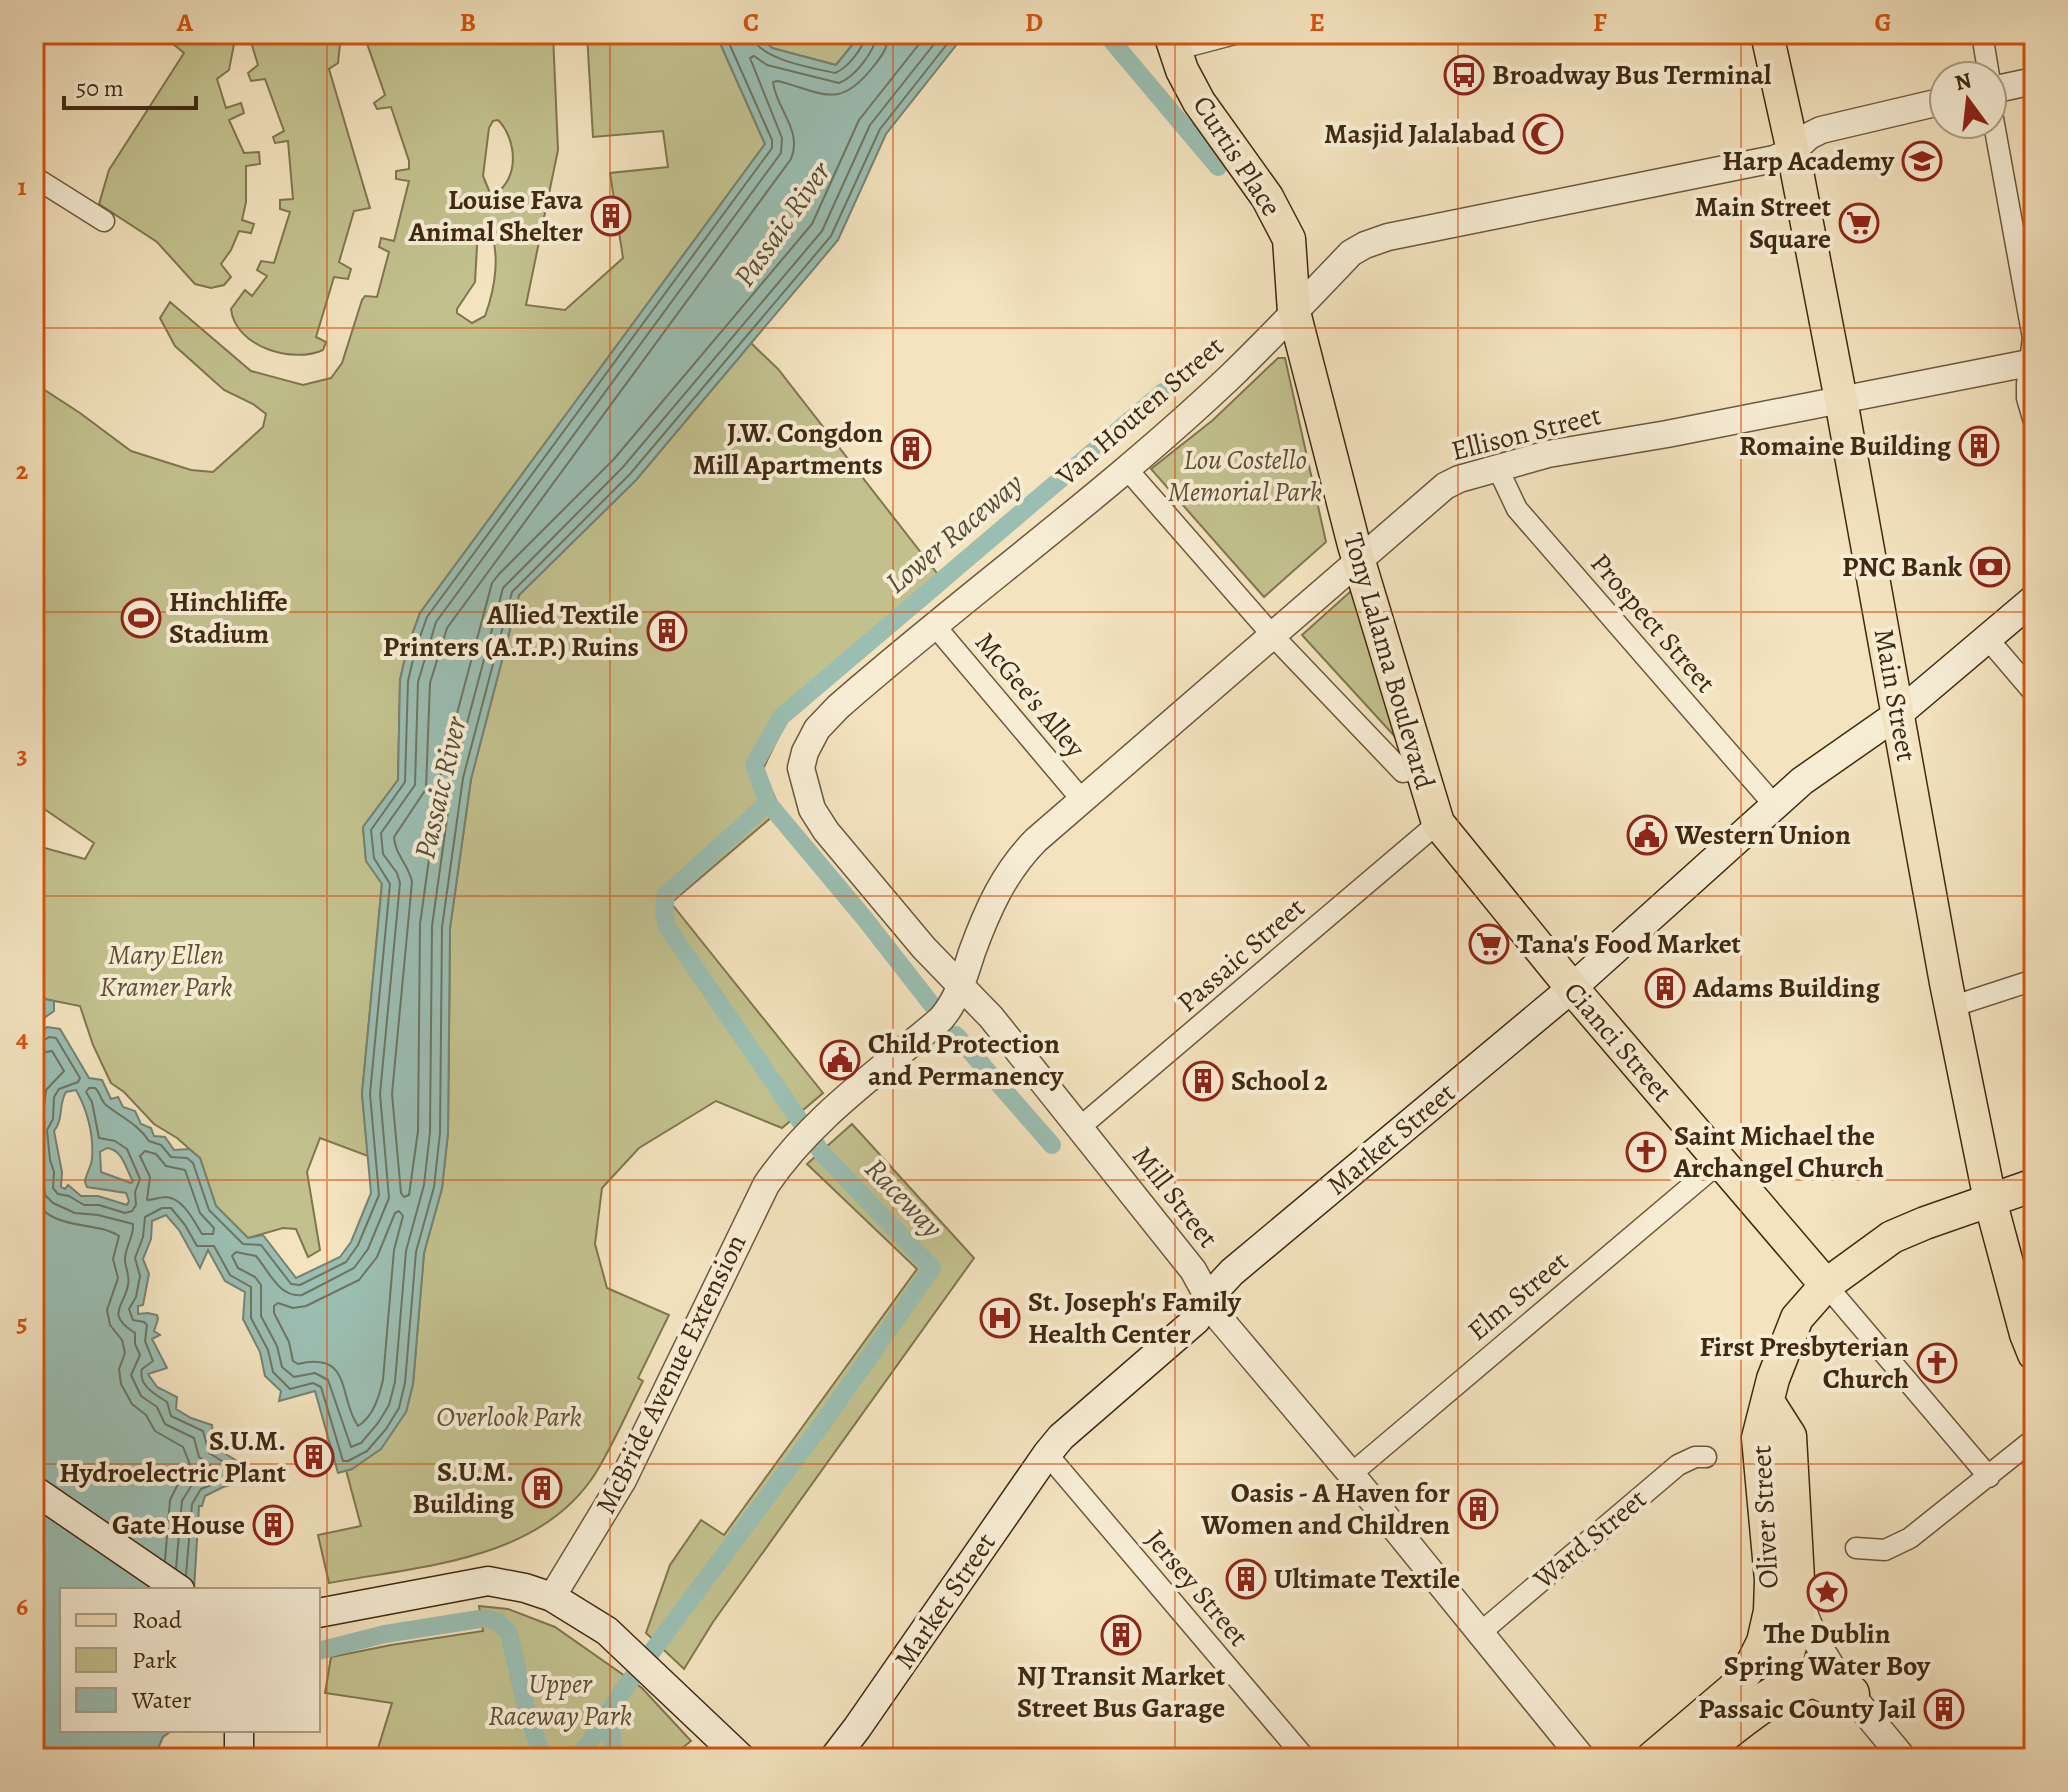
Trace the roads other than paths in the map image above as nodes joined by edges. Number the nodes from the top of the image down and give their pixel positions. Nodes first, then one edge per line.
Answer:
1 (1235, 34) edge
2 (1767, 34) edge
3 (1982, 34) edge
4 (1172, 42) edge
5 (1986, 60) edge
6 (2034, 81) edge
7 (2008, 87) edge
8 (1928, 105) edge
9 (1997, 140) edge
10 (1793, 151) junction
11 (34, 177) edge
12 (104, 221) dead end
13 (1294, 312) junction
14 (2032, 362) edge
15 (1841, 400) junction
16 (2034, 422) edge
17 (1126, 468) junction
18 (1498, 469) junction
19 (1359, 560) junction
20 (2034, 599) edge
21 (935, 626) junction
22 (1273, 636) junction
23 (1987, 638) junction
24 (2034, 693) edge
25 (1898, 714) junction
26 (1421, 769) junction
27 (806, 791) joint
28 (1082, 800) junction
29 (1776, 807) junction
30 (1438, 823) junction
31 (2034, 980) edge
32 (961, 987) junction
33 (1572, 988) junction
34 (1951, 1007) junction
35 (1079, 1128) junction
36 (1721, 1161) junction
37 (2034, 1185) edge
38 (1990, 1200) junction
39 (1826, 1285) junction
40 (1209, 1299) junction
41 (2034, 1354) edge
42 (1769, 1403) junction
43 (2034, 1439) edge
44 (1047, 1454) junction
45 (1706, 1457) dead end
46 (1351, 1474) junction
47 (1989, 1477) junction
48 (34, 1490) edge
49 (1856, 1548) dead end
50 (177, 1588) edge
51 (552, 1597) junction
52 (1799, 1597) junction
53 (320, 1613) edge
54 (1480, 1633) junction
55 (1785, 1663) joint
56 (1850, 1694) junction
57 (1744, 1717) junction
58 (239, 1732) edge
59 (239, 1758) edge
60 (741, 1758) edge
61 (834, 1758) edge
62 (1305, 1758) edge
63 (1582, 1758) edge
64 (1652, 1758) edge
65 (1691, 1758) edge
66 (1903, 1758) edge

1 - 4 street
2 - 10 main road, Main Street
3 - 5 street
4 - 13 main road, Curtis Place
6 - 7 street
8 - 10 street
9 - 14 street
10 - 13 street, Van Houten Street
10 - 15 main road, Main Street
11 - 12 street
13 - 17 street, Van Houten Street
13 - 19 main road, Tony Lalama Boulevard
14 - 15 street, Ellison Street
14 - 16 street
15 - 18 street, Ellison Street
15 - 25 main road, Main Street
17 - 21 street, Van Houten Street
17 - 22 street
18 - 19 street, Ellison Street
18 - 29 street, Prospect Street
19 - 22 street, Ellison Street
19 - 26 main road, Tony Lalama Boulevard
20 - 23 main road, Market Street
21 - 27 street, Van Houten Street
21 - 28 street, McGee's Alley
22 - 26 street
22 - 28 street, Ellison Street
23 - 24 street
23 - 25 main road, Market Street
25 - 29 main road, Market Street
25 - 34 main road, Main Street
26 - 30 main road, Tony Lalama Boulevard
27 - 32 street, Mill Street
28 - 32 street, Ellison Street
29 - 33 main road, Market Street
30 - 33 main road, Cianci Street
30 - 35 street, Passaic Street
31 - 34 street
32 - 35 street, Mill Street
32 - 51 street, McBride Avenue Extension
33 - 36 main road, Cianci Street
33 - 40 main road, Market Street
34 - 38 main road, Main Street
35 - 40 street, Mill Street
36 - 39 main road, Cianci Street
36 - 46 street, Elm Street
37 - 38 main road
38 - 39 main road
38 - 41 main road, Main Street
39 - 42 main road
39 - 47 street, Cianci Street
40 - 44 main road, Market Street
40 - 46 street, Mill Street
42 - 52 main road, Oliver Street
42 - 64 main road, Oliver Street
43 - 47 street
44 - 61 main road, Market Street
44 - 62 street, Jersey Street
45 - 54 street, Ward Street
46 - 54 street, Mill Street
47 - 49 street
48 - 50 main road
51 - 53 main road
51 - 60 main road
52 - 55 main road, Oliver Street
52 - 56 street
54 - 63 street, Mill Street
55 - 57 highway
56 - 57 highway
56 - 66 street
57 - 65 highway
58 - 59 main road

